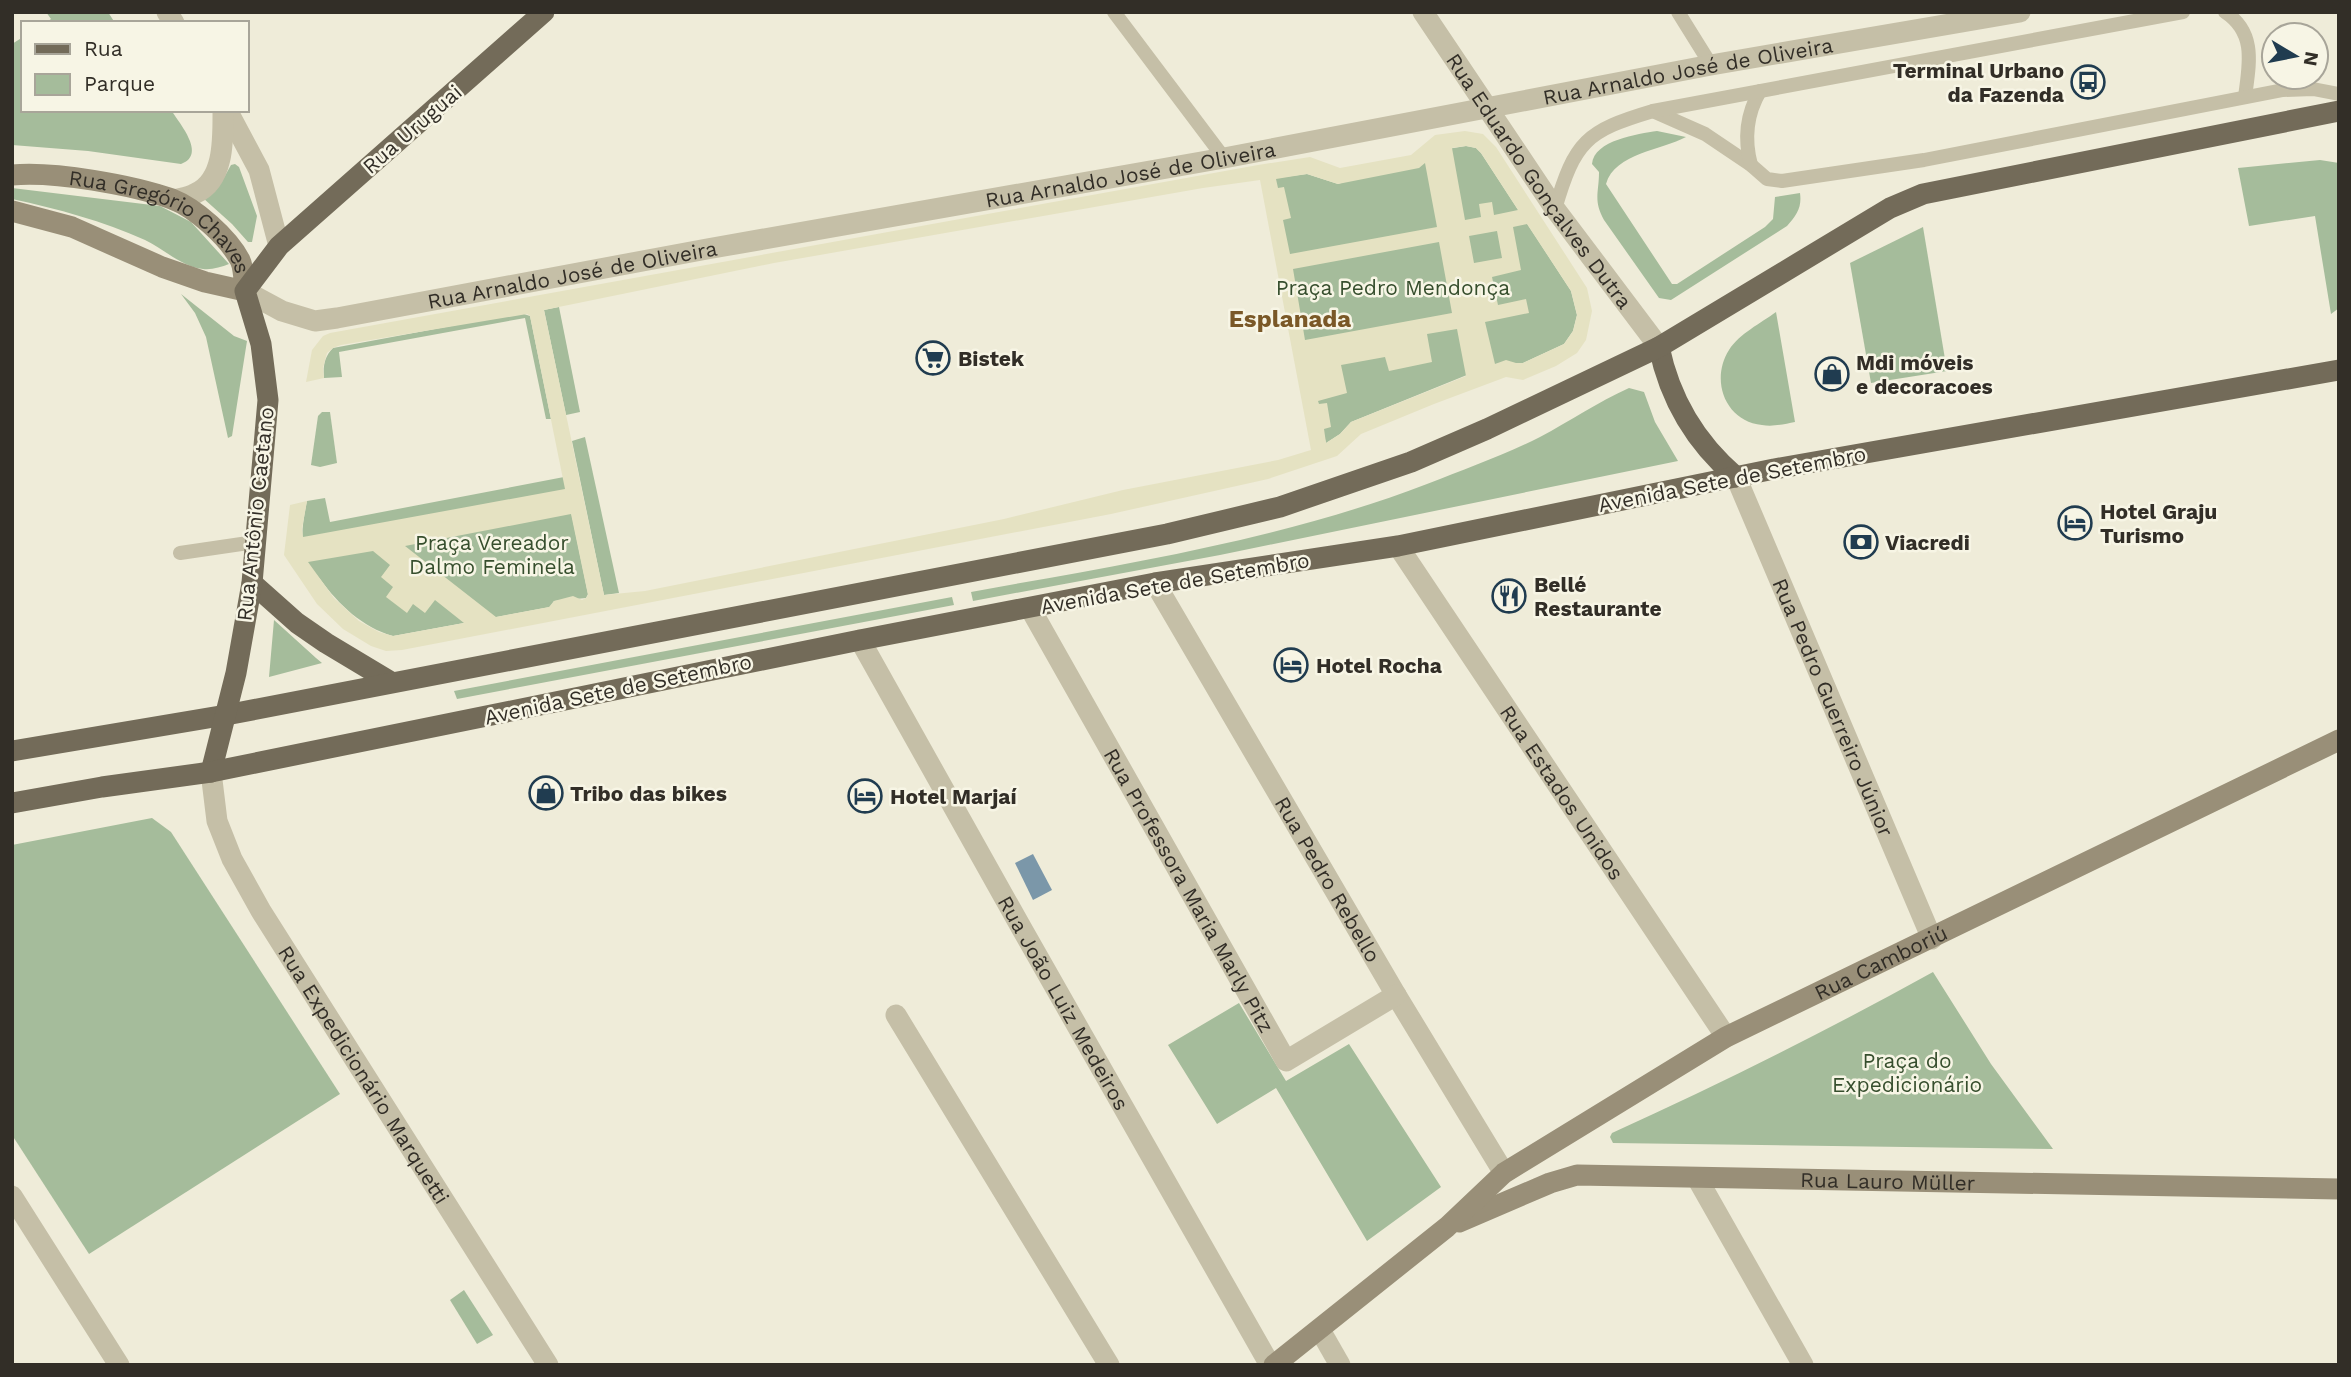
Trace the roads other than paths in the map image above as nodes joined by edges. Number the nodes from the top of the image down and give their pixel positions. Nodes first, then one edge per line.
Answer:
1 (544, 12) edge
2 (1114, 12) edge
3 (1423, 12) edge
4 (1678, 12) edge
5 (2021, 12) edge
6 (2183, 12) edge
7 (2225, 12) edge
8 (1976, 16) edge
9 (1711, 65) junction
10 (1760, 91) junction
11 (2339, 94) edge
12 (2245, 97) junction
13 (1487, 108) junction
14 (1653, 111) junction
15 (2339, 111) edge
16 (225, 112) edge
17 (226, 112) edge
18 (1224, 158) junction
19 (1751, 165) junction
20 (12, 175) edge
21 (174, 200) junction
22 (1555, 209) junction
23 (12, 211) edge
24 (279, 246) junction
25 (245, 291) junction
26 (1659, 348) junction
27 (2335, 368) edge
28 (1736, 477) junction
29 (256, 542) junction
30 (1398, 546) junction
31 (180, 553) dead end
32 (251, 583) junction
33 (1155, 583) junction
34 (1030, 608) junction
35 (860, 640) junction
36 (391, 682) junction
37 (226, 715) junction
38 (2339, 740) edge
39 (12, 751) edge
40 (211, 772) junction
41 (12, 803) edge
42 (1931, 939) junction
43 (1396, 995) junction
44 (896, 1015) dead end
45 (1726, 1037) junction
46 (1504, 1172) junction
47 (1697, 1178) junction
48 (2339, 1189) edge
49 (12, 1196) edge
50 (1447, 1227) junction
51 (1320, 1330) junction
52 (118, 1365) edge
53 (548, 1365) edge
54 (1109, 1365) edge
55 (1272, 1365) edge
56 (1340, 1365) edge
57 (1803, 1365) edge

1 - 24 main road, Rua Uruguai
2 - 18 lane
3 - 13 street, Rua Eduardo Gonçalves Dutra
4 - 9 lane
5 - 8 street, Rua Arnaldo José de Oliveira
6 - 10 lane
7 - 12 lane
8 - 9 street, Rua Arnaldo José de Oliveira
9 - 13 street, Rua Arnaldo José de Oliveira
10 - 14 lane
10 - 19 lane
11 - 12 lane
12 - 19 lane
13 - 18 street, Rua Arnaldo José de Oliveira
13 - 22 street, Rua Eduardo Gonçalves Dutra
14 - 19 lane
14 - 22 lane
15 - 26 main road
16 - 21 street
17 - 24 street
18 - 25 street, Rua Arnaldo José de Oliveira
20 - 21 street, Rua Gregório Chaves
21 - 25 street, Rua Gregório Chaves
22 - 26 street, Rua Eduardo Gonçalves Dutra
23 - 25 street, Rua Gregório Chaves
24 - 25 main road
25 - 29 main road, Rua Antônio Caetano
26 - 28 main road
26 - 36 main road
27 - 28 main road, Avenida Sete de Setembro
28 - 30 main road, Avenida Sete de Setembro
28 - 42 street, Rua Pedro Guerreiro Júnior
29 - 31 lane
29 - 32 main road, Rua Antônio Caetano
30 - 33 main road, Avenida Sete de Setembro
30 - 45 street, Rua Estados Unidos
32 - 36 main road
32 - 37 main road, Rua Antônio Caetano
33 - 34 main road, Avenida Sete de Setembro
33 - 43 street, Rua Pedro Rebello
34 - 35 main road, Avenida Sete de Setembro
34 - 43 street, Rua Professora Maria Marly Pitz
35 - 40 main road, Avenida Sete de Setembro
35 - 55 street, Rua João Luiz Medeiros
36 - 37 main road
37 - 39 main road
37 - 40 main road, Rua Antônio Caetano
38 - 42 street, Rua Camboriú
40 - 41 main road, Avenida Sete de Setembro
40 - 53 street, Rua Expedicionário Marquetti
42 - 45 street, Rua Camboriú
43 - 46 street, Rua Pedro Rebello
44 - 54 street
45 - 46 street, Rua Camboriú
46 - 50 street, Rua Camboriú
47 - 48 street, Rua Lauro Müller
47 - 50 street, Rua Lauro Müller
47 - 57 street
49 - 52 street
50 - 51 street
51 - 55 street
51 - 56 street

